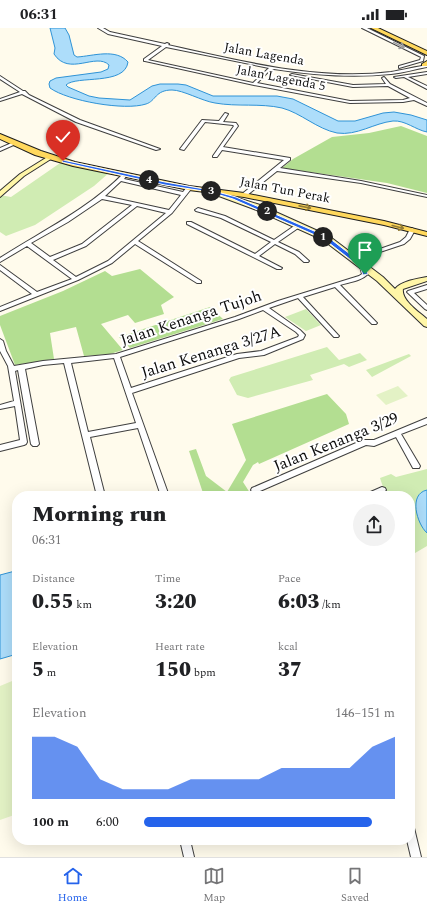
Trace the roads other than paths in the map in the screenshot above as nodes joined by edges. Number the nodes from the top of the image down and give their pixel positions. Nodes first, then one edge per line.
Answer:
1 (100, 28) edge
2 (106, 28) edge
3 (364, 28) edge
4 (374, 28) edge
5 (380, 28) edge
6 (165, 46) junction
7 (427, 52) edge
8 (426, 65) edge
9 (268, 67) junction
10 (410, 69) junction
11 (427, 73) edge
12 (382, 74) junction
13 (298, 75) junction
14 (319, 76) junction
15 (405, 76) junction
16 (0, 77) edge
17 (314, 78) junction
18 (254, 84) junction
19 (389, 85) junction
20 (427, 88) edge
21 (24, 92) junction
22 (415, 98) junction
23 (0, 100) edge
24 (427, 105) edge
25 (226, 114) dead end
26 (220, 122) junction
27 (0, 136) edge
28 (13, 142) junction
29 (0, 145) edge
30 (220, 148) junction
31 (182, 149) dead end
32 (0, 150) edge
33 (158, 150) dead end
34 (215, 156) dead end
35 (51, 158) junction
36 (276, 169) junction
37 (123, 178) junction
38 (186, 191) junction
39 (210, 191) junction
40 (0, 194) edge
41 (244, 194) junction
42 (427, 196) edge
43 (101, 197) junction
44 (267, 200) junction
45 (136, 204) junction
46 (257, 207) junction
47 (198, 210) dead end
48 (170, 212) junction
49 (189, 223) dead end
50 (299, 225) junction
51 (412, 230) junction
52 (427, 234) edge
53 (135, 242) junction
54 (275, 242) junction
55 (27, 243) junction
56 (255, 256) junction
57 (50, 259) junction
58 (0, 260) edge
59 (354, 260) junction
60 (306, 261) dead end
61 (362, 266) junction
62 (0, 267) edge
63 (279, 268) dead end
64 (76, 279) junction
65 (380, 279) junction
66 (427, 280) edge
67 (199, 282) dead end
68 (349, 282) junction
69 (411, 283) junction
70 (337, 285) junction
71 (427, 287) edge
72 (37, 295) junction
73 (299, 296) junction
74 (402, 300) junction
75 (264, 308) junction
76 (427, 308) edge
77 (0, 309) edge
78 (374, 323) dead end
79 (427, 324) edge
80 (336, 336) dead end
81 (0, 341) edge
82 (116, 356) junction
83 (67, 361) junction
84 (22, 367) junction
85 (12, 369) junction
86 (130, 391) junction
87 (17, 403) junction
88 (0, 407) edge
89 (427, 421) edge
90 (141, 425) junction
91 (397, 433) junction
92 (86, 435) junction
93 (34, 444) dead end
94 (0, 448) edge
95 (416, 466) dead end
96 (99, 491) edge
97 (163, 491) edge
98 (261, 491) edge
99 (186, 845) edge
100 (413, 845) edge
101 (189, 857) edge
102 (416, 857) edge

1 - 6 street, Jalan Lagenda
2 - 6 street, Jalan Lagenda
3 -> 10 street
4 - 7 main road
5 - 7 main road
6 - 9 street
6 - 9 street, Jalan Lagenda
6 - 18 street, Jalan Lagenda 5
8 - 10 street, Jalan Lagenda
8 - 12 street, Jalan Lagenda
9 - 12 street, Jalan Lagenda
9 - 13 street
9 - 18 street
10 - 12 street, Jalan Lagenda
11 - 15 street
12 - 14 street
12 - 15 street
12 - 19 street
13 - 14 street
13 - 17 street
14 - 17 street
15 - 20 street
16 - 21 street
17 - 19 street
18 - 22 street, Jalan Lagenda 5
19 - 22 street
21 - 23 street
21 - 33 street
22 - 24 street
25 - 26 street
26 - 30 street
26 - 31 street
27 - 28 main road, Jalan Tun Perak
28 - 29 street
28 - 32 street
28 - 35 main road, Jalan Tun Perak
30 - 34 street
30 - 36 street
35 - 37 main road, Jalan Tun Perak
35 - 40 street
36 - 41 street
36 - 42 street
37 - 38 main road, Jalan Tun Perak
37 - 43 street
38 - 39 main road, Jalan Tun Perak
38 - 48 street
39 - 41 main road, Jalan Tun Perak
39 - 46 street
41 - 44 main road, Jalan Tun Perak
43 - 45 street
43 - 55 street
44 - 46 main road
44 -> 51 main road, Jalan Tun Perak
45 - 48 street
45 - 57 street
46 - 50 street
47 - 54 street
48 - 53 street
49 - 56 street
50 - 54 street
50 - 59 street
51 - 52 main road, Jalan Tun Perak
51 - 59 street
53 - 64 street
53 - 67 street
54 - 56 street
54 - 60 street
55 - 57 street
55 - 58 street
56 - 63 street
57 - 64 street
59 - 61 street
61 - 65 street
61 - 68 street, Jalan Kenanga Tujoh
62 - 72 street
64 - 72 street
65 - 68 street
65 - 69 street
65 - 74 street
66 - 69 street
68 - 70 street, Jalan Kenanga Tujoh
69 - 74 street
70 - 73 street, Jalan Kenanga Tujoh
70 - 78 street
71 - 76 street
72 - 77 street
73 - 75 street, Jalan Kenanga Tujoh
73 - 80 street
74 - 79 street
75 - 82 street, Jalan Kenanga Tujoh
75 - 86 street, Jalan Kenanga 3/27A
81 - 85 street
82 - 83 street, Jalan Kenanga Tujoh
82 - 86 street
83 - 84 street, Jalan Kenanga Tujoh
83 - 92 street
84 - 85 street, Jalan Kenanga Tujoh
84 - 93 street
85 - 87 street
86 - 90 street
87 - 88 street
87 - 94 street
89 - 91 street, Jalan Kenanga 3/29
90 - 92 street
90 - 97 street
91 - 95 street
91 - 98 street, Jalan Kenanga 3/29
92 - 96 street
99 - 101 street
100 - 102 street

